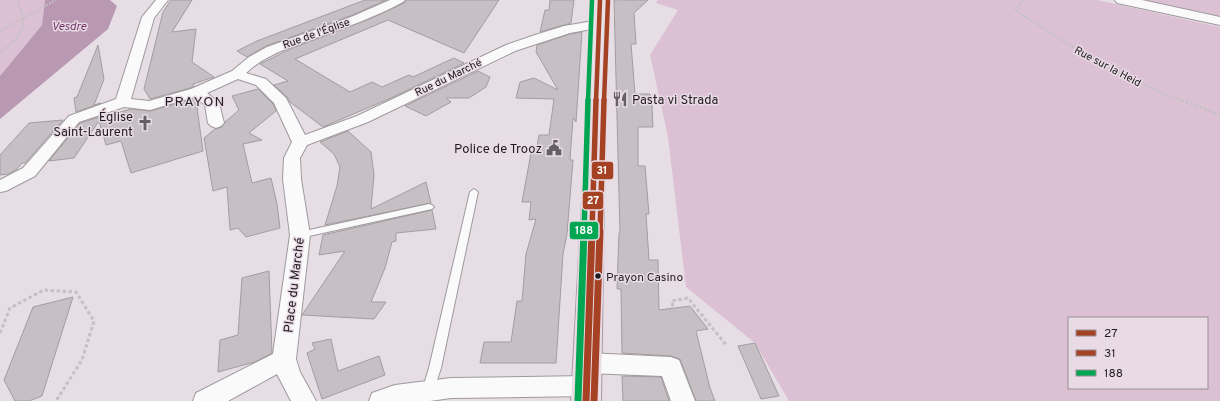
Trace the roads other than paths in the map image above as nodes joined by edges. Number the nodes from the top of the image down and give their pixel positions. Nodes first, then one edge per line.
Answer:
1 (162, 0) edge
2 (399, 0) edge
3 (600, 0) edge
4 (1122, 0) edge
5 (1220, 21) edge
6 (599, 24) junction
7 (238, 74) junction
8 (196, 92) junction
9 (123, 102) junction
10 (216, 123) dead end
11 (298, 137) junction
12 (0, 187) edge
13 (474, 192) dead end
14 (429, 207) dead end
15 (300, 235) junction
16 (284, 359) junction
17 (587, 384) edge
18 (428, 391) junction
19 (205, 401) edge
20 (304, 401) edge
21 (381, 401) edge
22 (683, 401) edge

1 - 9 street
2 - 7 street, Rue de l'Église
3 - 6 main road
4 - 5 street
6 - 11 street, Rue du Marché
6 - 17 main road
7 - 8 street
7 - 11 street
8 - 9 street
8 - 10 street
9 - 12 street
11 - 15 street, Place du Marché
13 - 18 lane
14 - 15 lane
15 - 16 street, Place du Marché
16 - 19 street
16 - 20 street, Place du Marché
17 - 18 street
17 - 22 street
18 - 21 street

